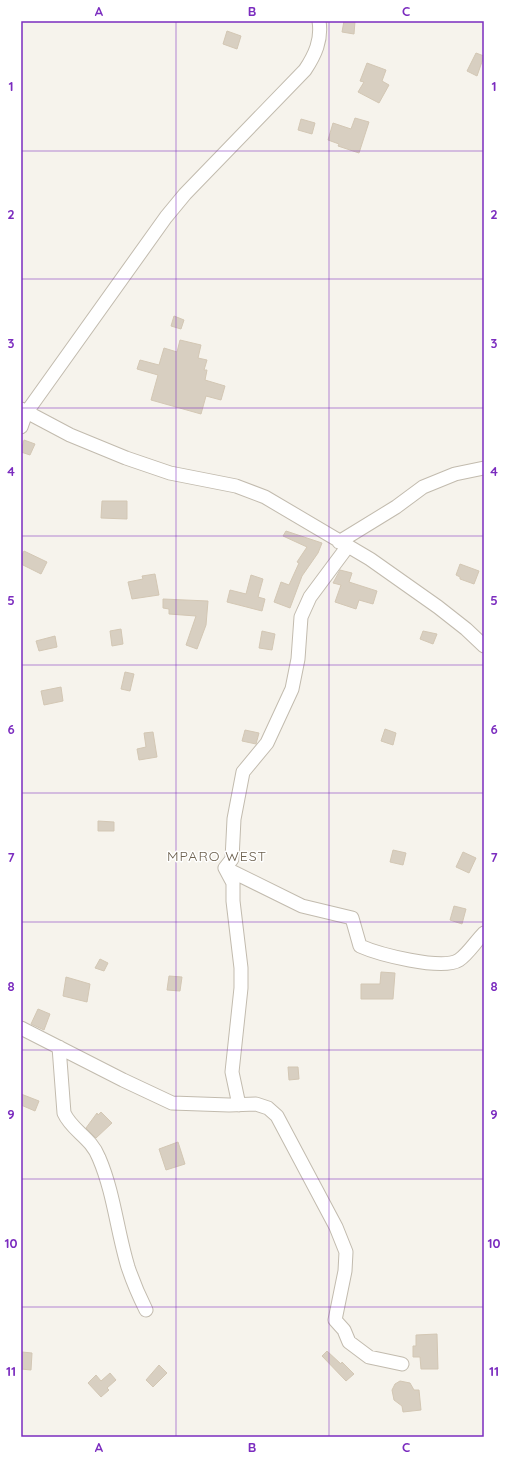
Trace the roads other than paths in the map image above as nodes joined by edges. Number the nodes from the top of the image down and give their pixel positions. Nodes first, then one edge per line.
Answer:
1 (319, 21) edge
2 (24, 411) edge
3 (21, 427) edge
4 (484, 468) edge
5 (343, 544) junction
6 (484, 646) edge
7 (226, 868) junction
8 (484, 933) edge
9 (21, 1028) edge
10 (59, 1047) junction
11 (239, 1105) junction
12 (146, 1310) dead end
13 (402, 1364) dead end

1 - 2 street
2 - 3 street
2 - 5 street
4 - 5 street
5 - 6 street
5 - 7 street
7 - 8 street
7 - 11 street
9 - 10 street
10 - 11 street
10 - 12 street
11 - 13 street

